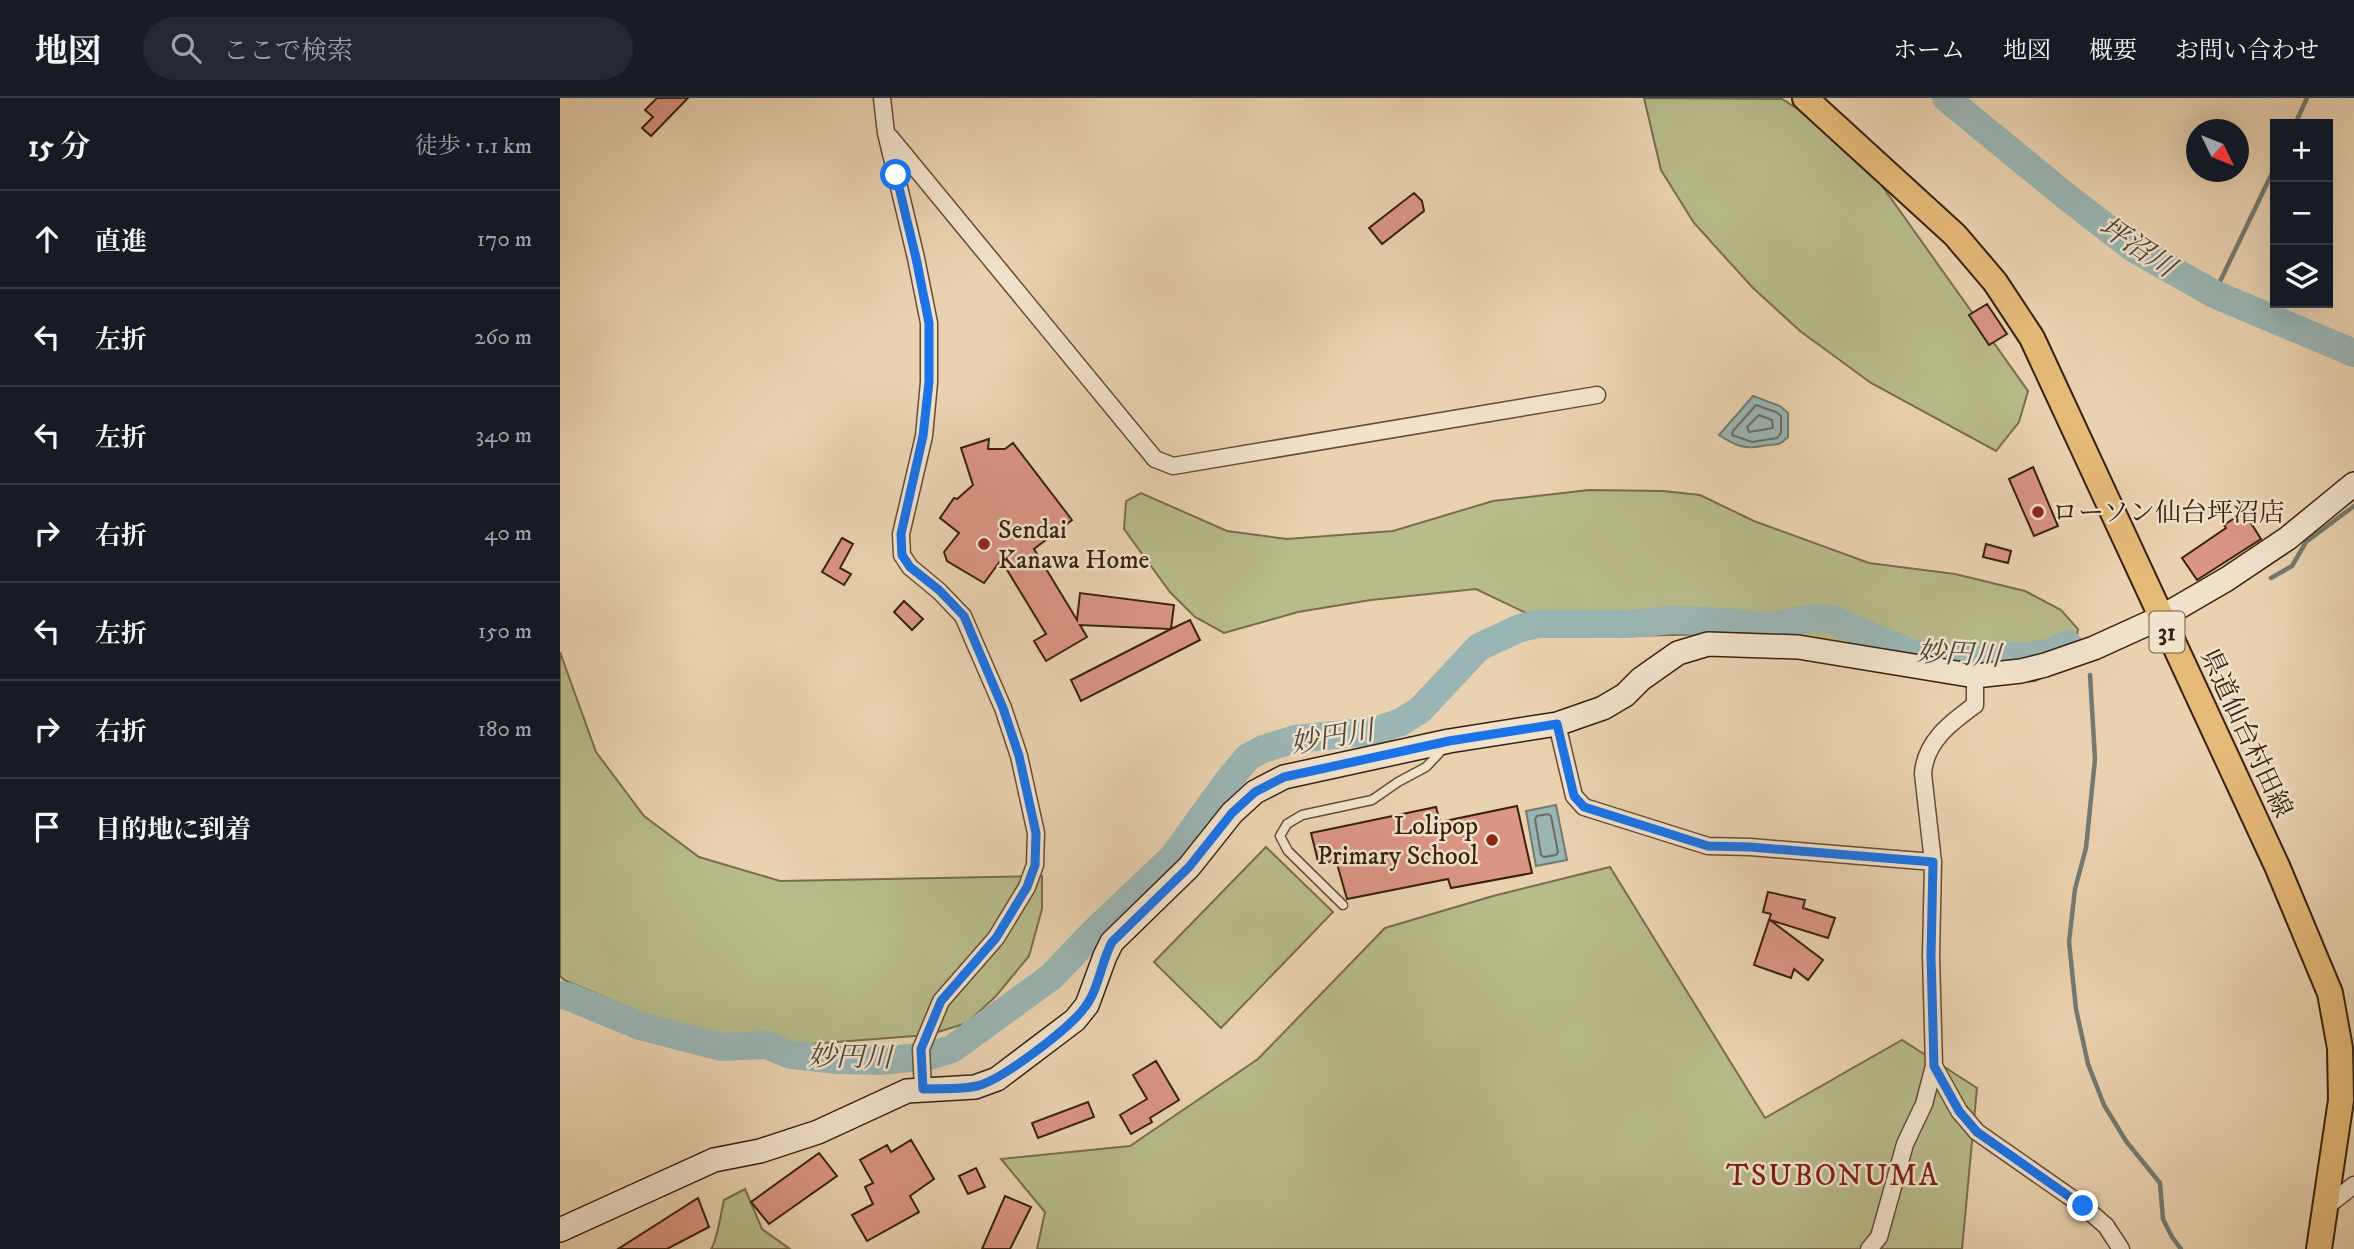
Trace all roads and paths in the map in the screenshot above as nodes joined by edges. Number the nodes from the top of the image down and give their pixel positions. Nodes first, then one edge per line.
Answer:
1 (882, 98) edge
2 (1805, 98) edge
3 (886, 133) junction
4 (1597, 395) dead end
5 (2354, 484) edge
6 (2160, 618) junction
7 (1975, 676) junction
8 (1557, 724) junction
9 (1449, 741) junction
10 (1933, 862) junction
11 (1343, 905) dead end
12 (1934, 1066) junction
13 (923, 1089) junction
14 (2354, 1185) edge
15 (2326, 1207) junction
16 (560, 1230) edge
17 (1869, 1249) edge
18 (2121, 1249) edge
19 (2319, 1249) edge

1 - 3 street
2 - 6 main road, 県道仙台村田線 / 31
3 - 4 street
3 - 13 street
5 - 6 street
6 - 7 street
6 - 15 main road, 県道仙台村田線 / 31
7 - 8 street
7 - 10 street
8 - 9 street
8 - 10 street
9 - 11 lane
9 - 13 street
10 - 12 street
12 - 17 street
12 - 18 street
13 - 16 street
14 - 15 street
15 - 19 main road, 県道仙台村田線 / 31

